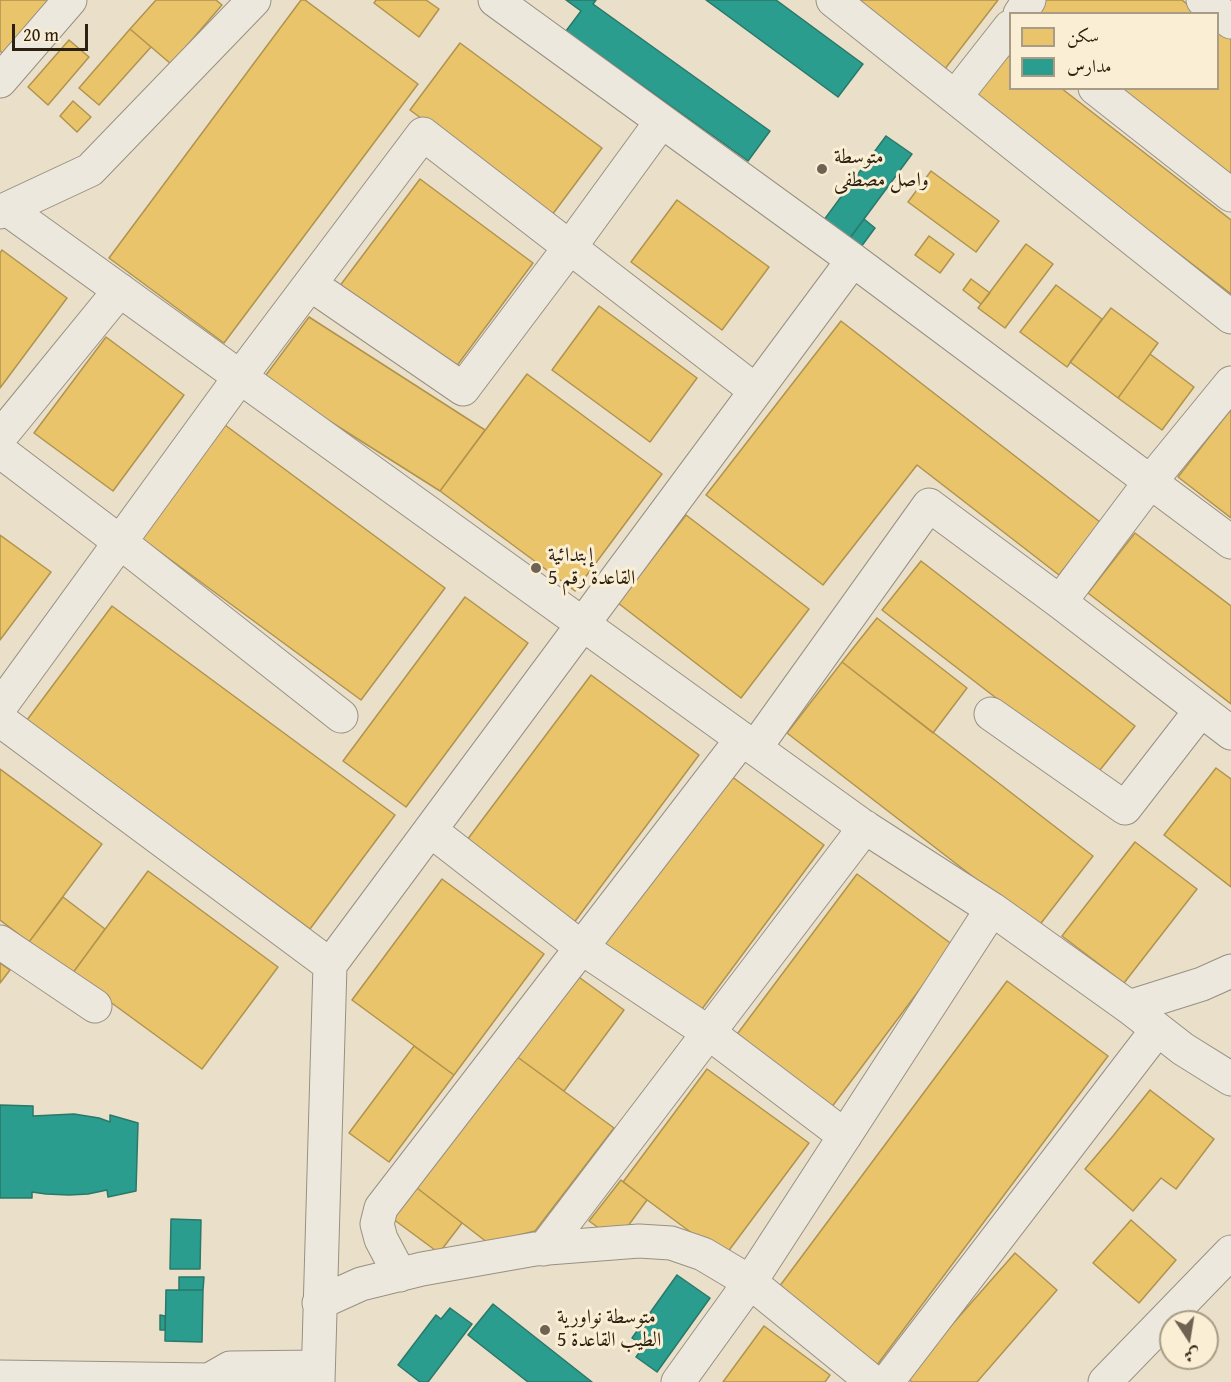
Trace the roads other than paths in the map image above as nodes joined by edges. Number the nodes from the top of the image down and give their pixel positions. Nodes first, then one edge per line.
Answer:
1 (70, 0) edge
2 (254, 0) edge
3 (833, 0) edge
4 (1203, 0) edge
5 (501, 2) edge
6 (1218, 12) edge
7 (1219, 13) edge
8 (1231, 22) edge
9 (1009, 30) edge
10 (0, 81) edge
11 (1098, 90) edge
12 (955, 97) junction
13 (661, 122) junction
14 (1231, 195) edge
15 (4, 210) edge
16 (570, 247) junction
17 (853, 260) junction
18 (310, 284) junction
19 (120, 290) junction
20 (1231, 317) edge
21 (240, 377) junction
22 (1231, 383) edge
23 (756, 391) junction
24 (0, 437) edge
25 (0, 452) edge
26 (1150, 482) junction
27 (120, 542) junction
28 (1231, 542) edge
29 (1060, 602) junction
30 (583, 624) junction
31 (0, 707) edge
32 (1201, 710) junction
33 (991, 714) dead end
34 (341, 716) dead end
35 (0, 720) edge
36 (1231, 733) edge
37 (749, 743) junction
38 (865, 827) junction
39 (430, 830) junction
40 (992, 909) junction
41 (0, 942) edge
42 (582, 948) junction
43 (330, 965) junction
44 (1231, 971) edge
45 (94, 1006) dead end
46 (1129, 1007) junction
47 (1157, 1030) junction
48 (709, 1033) junction
49 (1231, 1079) edge
50 (844, 1136) junction
51 (544, 1249) junction
52 (1231, 1252) edge
53 (400, 1275) junction
54 (750, 1282) junction
55 (320, 1303) junction
56 (318, 1375) edge
57 (0, 1377) edge
58 (678, 1382) edge
59 (873, 1382) edge
60 (887, 1382) edge
61 (1105, 1382) edge

1 - 10 street
2 - 15 street
3 - 12 street
4 - 6 street
5 - 13 street
7 - 8 street
9 - 12 street
11 - 14 street
12 - 20 street
13 - 16 street
13 - 17 street
15 - 19 street
16 - 18 street
16 - 18 street
16 - 23 street
17 - 23 street
17 - 26 street
18 - 21 street
19 - 21 street
19 - 24 street
21 - 27 street
21 - 30 street
22 - 26 street
23 - 30 street
25 - 27 street
26 - 28 street
26 - 29 street
27 - 31 street
27 - 34 street
29 - 32 street
29 - 37 street
30 - 37 street
30 - 39 street
32 - 33 street
32 - 36 street
35 - 43 street
37 - 38 street
37 - 42 street
38 - 40 street
38 - 48 street
39 - 42 street
39 - 43 street
40 - 46 street
40 - 50 street
41 - 45 street
42 - 48 street
42 - 53 street
43 - 55 street
44 - 46 street
46 - 47 street
47 - 49 street
47 - 60 street
48 - 50 street
48 - 51 street
50 - 54 street
51 - 53 street
51 - 54 street
52 - 61 street
53 - 55 street
54 - 58 street
54 - 59 street
55 - 56 street
56 - 57 street

